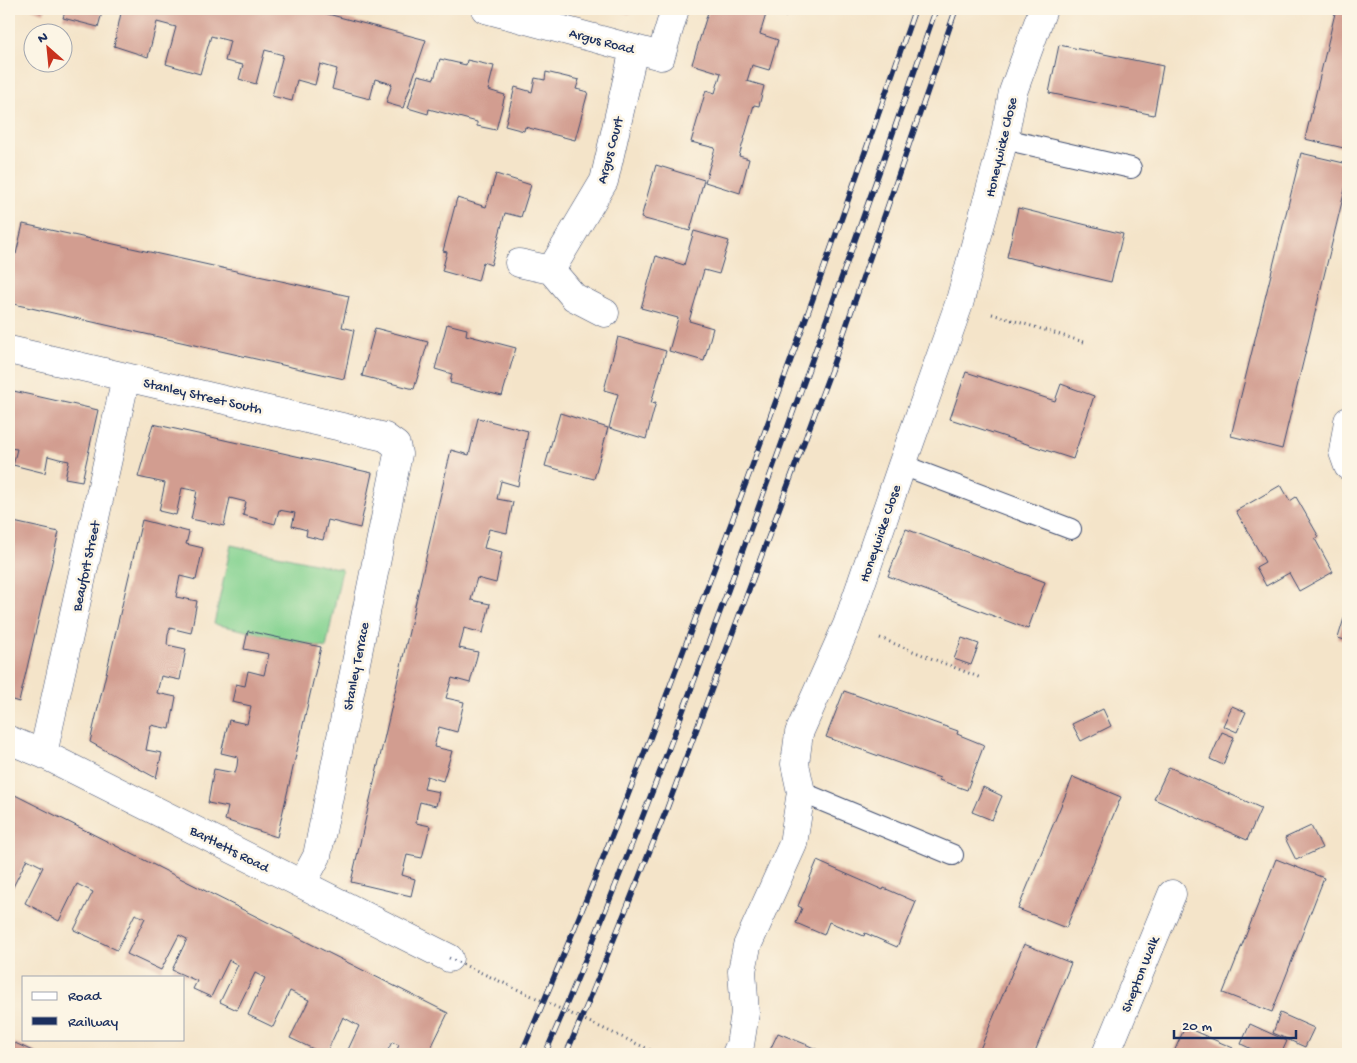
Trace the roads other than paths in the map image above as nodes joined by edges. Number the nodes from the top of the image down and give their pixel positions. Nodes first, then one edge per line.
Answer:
1 (485, 9) edge
2 (675, 9) edge
3 (1043, 9) edge
4 (634, 49) junction
5 (1004, 139) junction
6 (1131, 168) dead end
7 (519, 263) dead end
8 (551, 270) junction
9 (605, 313) dead end
10 (9, 350) edge
11 (126, 377) junction
12 (1348, 421) edge
13 (396, 445) joint
14 (902, 465) junction
15 (1348, 466) edge
16 (1072, 529) dead end
17 (9, 740) edge
18 (43, 754) junction
19 (801, 792) junction
20 (953, 854) dead end
21 (302, 884) junction
22 (1172, 894) dead end
23 (449, 958) road end
24 (736, 1054) edge
25 (1106, 1054) edge

1 - 4 street, Argus Road
2 - 4 street, Argus Road
3 - 5 street, Honeywicke Close
4 - 8 street, Argus Court
5 - 6 lane
5 - 14 street, Honeywicke Close
7 - 8 street
8 - 9 street
10 - 11 street, Stanley Street South
11 - 13 street, Stanley Street South
11 - 18 street, Beaufort Street
12 - 15 street
13 - 21 street, Stanley Terrace
14 - 16 lane
14 - 19 street, Honeywicke Close
17 - 18 street, Bartletts Road
18 - 21 street, Bartletts Road
19 - 20 lane
19 - 24 street, Honeywicke Close
21 - 23 street, Bartletts Road
22 - 25 street, Shepton Walk

